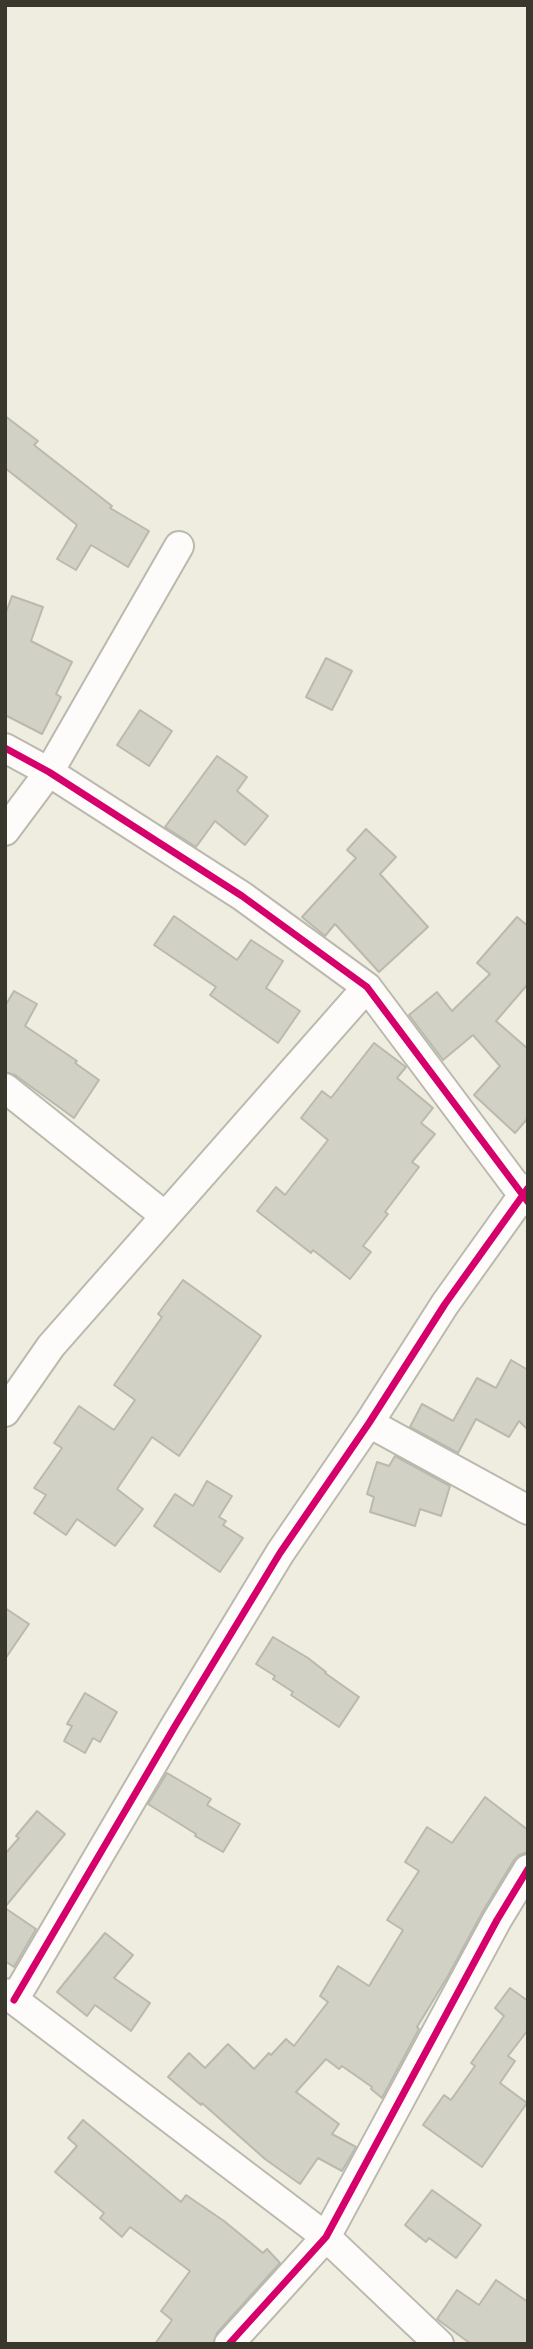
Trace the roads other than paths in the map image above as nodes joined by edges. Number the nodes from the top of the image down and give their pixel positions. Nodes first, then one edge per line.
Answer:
1 (179, 547) dead end
2 (5, 748) edge
3 (49, 772) junction
4 (5, 831) edge
5 (367, 987) junction
6 (5, 1088) edge
7 (526, 1195) edge
8 (165, 1216) junction
9 (5, 1412) edge
10 (369, 1423) junction
11 (528, 1510) edge
12 (528, 1869) edge
13 (9, 1996) edge
14 (326, 2237) junction
15 (229, 2344) edge
16 (439, 2344) edge

1 - 3 street
2 - 3 street
3 - 4 street
3 - 5 street
5 - 7 street
5 - 8 street
6 - 8 street
7 - 10 street
8 - 9 street
10 - 11 street
10 - 13 street
12 - 14 street
13 - 14 street
14 - 15 street
14 - 16 street

